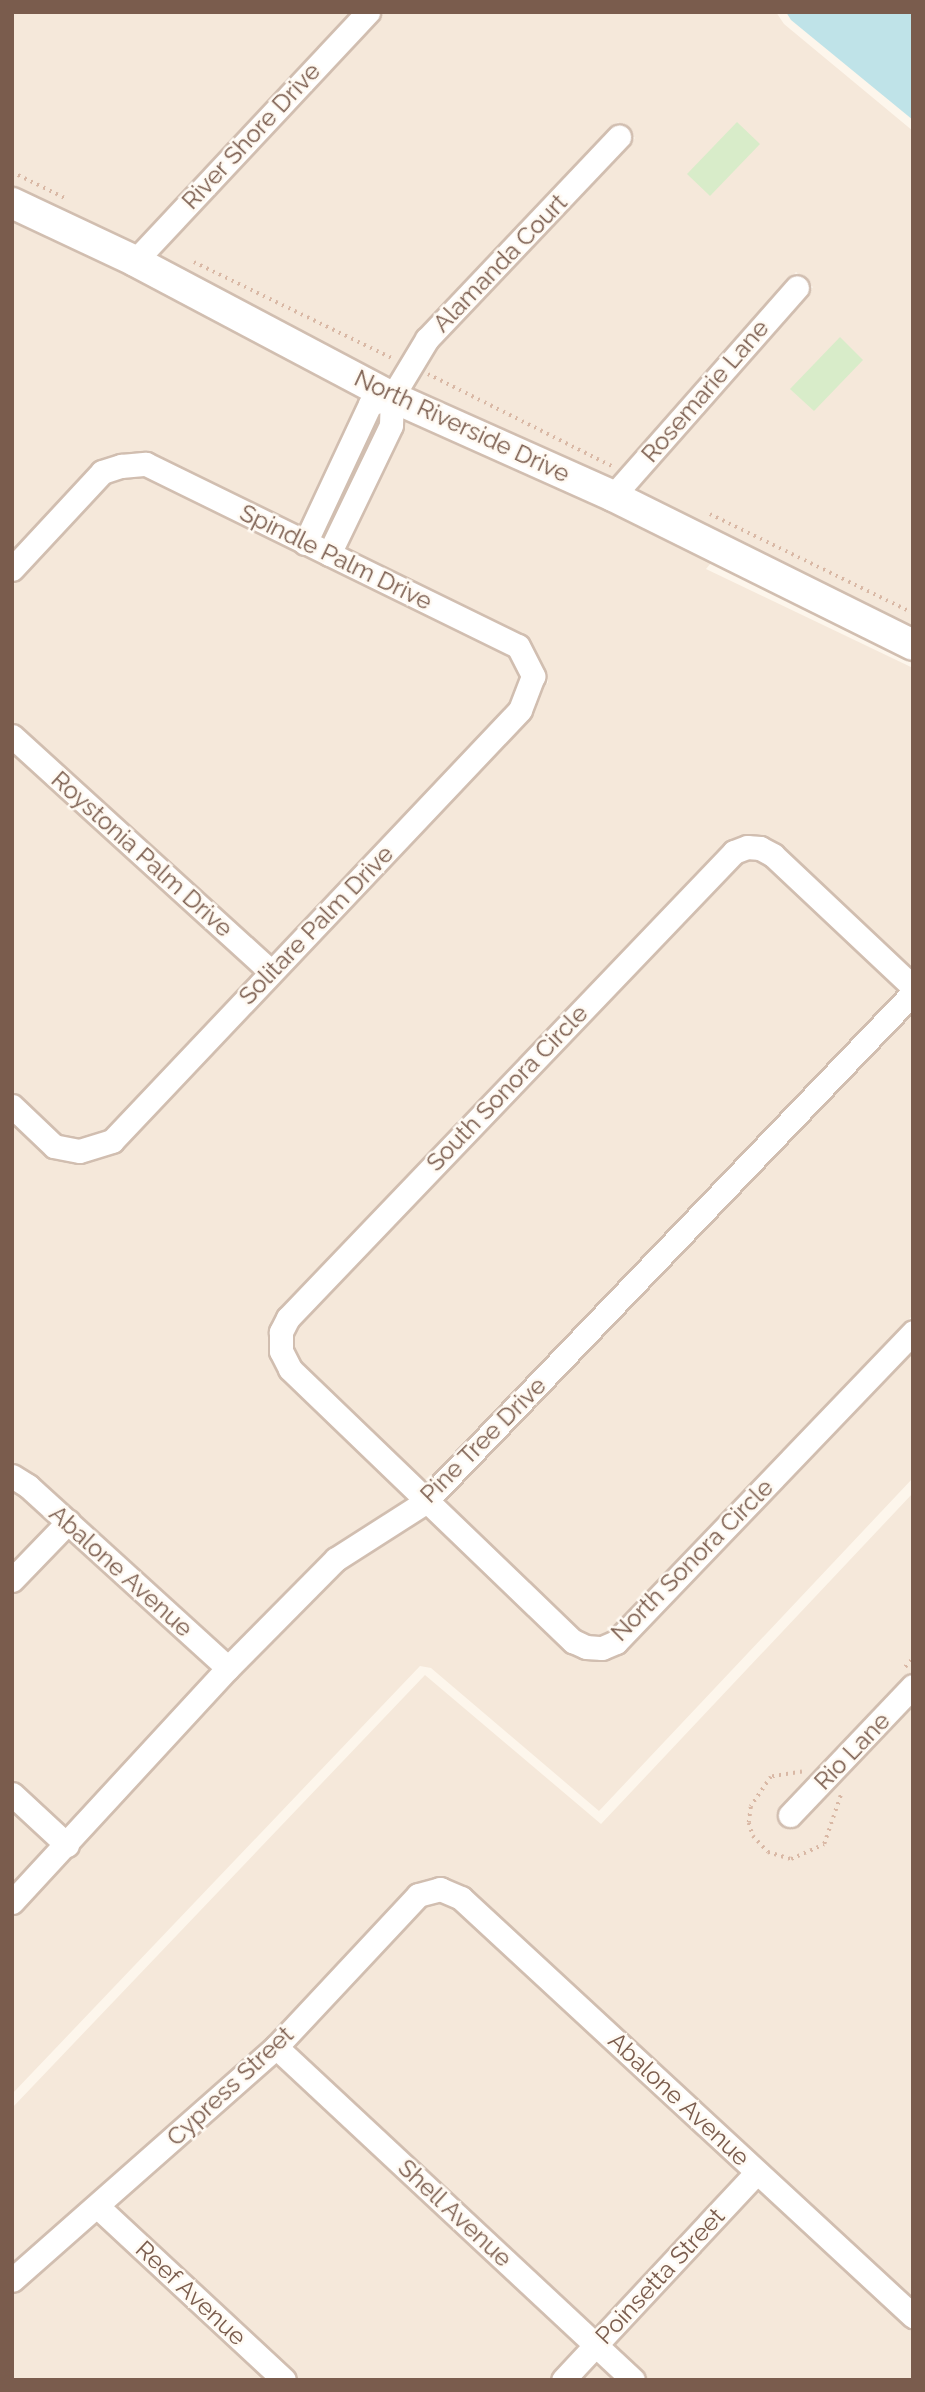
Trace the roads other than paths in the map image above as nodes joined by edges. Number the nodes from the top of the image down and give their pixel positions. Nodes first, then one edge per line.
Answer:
1 (368, 12) edge
2 (620, 137) dead end
3 (12, 203) edge
4 (135, 261) junction
5 (797, 287) dead end
6 (392, 397) junction
7 (622, 486) junction
8 (305, 543) junction
9 (329, 554) junction
10 (12, 569) edge
11 (913, 645) edge
12 (533, 676) joint
13 (12, 736) edge
14 (271, 972) junction
15 (913, 987) edge
16 (913, 993) edge
17 (12, 1106) edge
18 (913, 1332) edge
19 (12, 1476) edge
20 (425, 1502) junction
21 (68, 1522) junction
22 (12, 1580) edge
23 (228, 1668) junction
24 (913, 1686) edge
25 (12, 1794) edge
26 (790, 1815) dead end
27 (66, 1845) junction
28 (440, 1889) joint
29 (12, 1902) edge
30 (276, 2047) junction
31 (757, 2172) junction
32 (97, 2206) junction
33 (12, 2280) edge
34 (913, 2316) edge
35 (596, 2345) junction
36 (284, 2380) edge
37 (563, 2380) edge
38 (633, 2380) edge

1 - 4 street, River Shore Drive
2 - 6 street, Alamanda Court
3 - 4 street, North Riverside Drive
4 - 6 street, North Riverside Drive
5 - 7 street, Rosemarie Lane
6 - 7 street, North Riverside Drive
6 - 8 street
6 - 9 street
7 - 11 street, North Riverside Drive
8 - 9 street, Spindle Palm Drive
8 - 10 street, Spindle Palm Drive
9 - 12 street, Spindle Palm Drive
12 - 14 street, Solitare Palm Drive
13 - 14 street, Roystonia Palm Drive
14 - 17 street, Solitare Palm Drive
15 - 20 street, South Sonora Circle
16 - 20 street, Pine Tree Drive
18 - 20 street, North Sonora Circle
19 - 21 street, Abalone Avenue
20 - 23 street, Pine Tree Drive
21 - 22 street
21 - 23 street, Abalone Avenue
23 - 27 street, Pine Tree Drive
24 - 26 street, Rio Lane
25 - 27 street
27 - 29 street, Pine Tree Drive
28 - 30 street, Cypress Street
28 - 31 street, Abalone Avenue
30 - 32 street, Cypress Street
30 - 35 street, Shell Avenue
31 - 34 street, Abalone Avenue
31 - 35 street, Poinsetta Street
32 - 33 street, Cypress Street
32 - 36 street, Reef Avenue
35 - 37 street, Poinsetta Street
35 - 38 street, Shell Avenue

